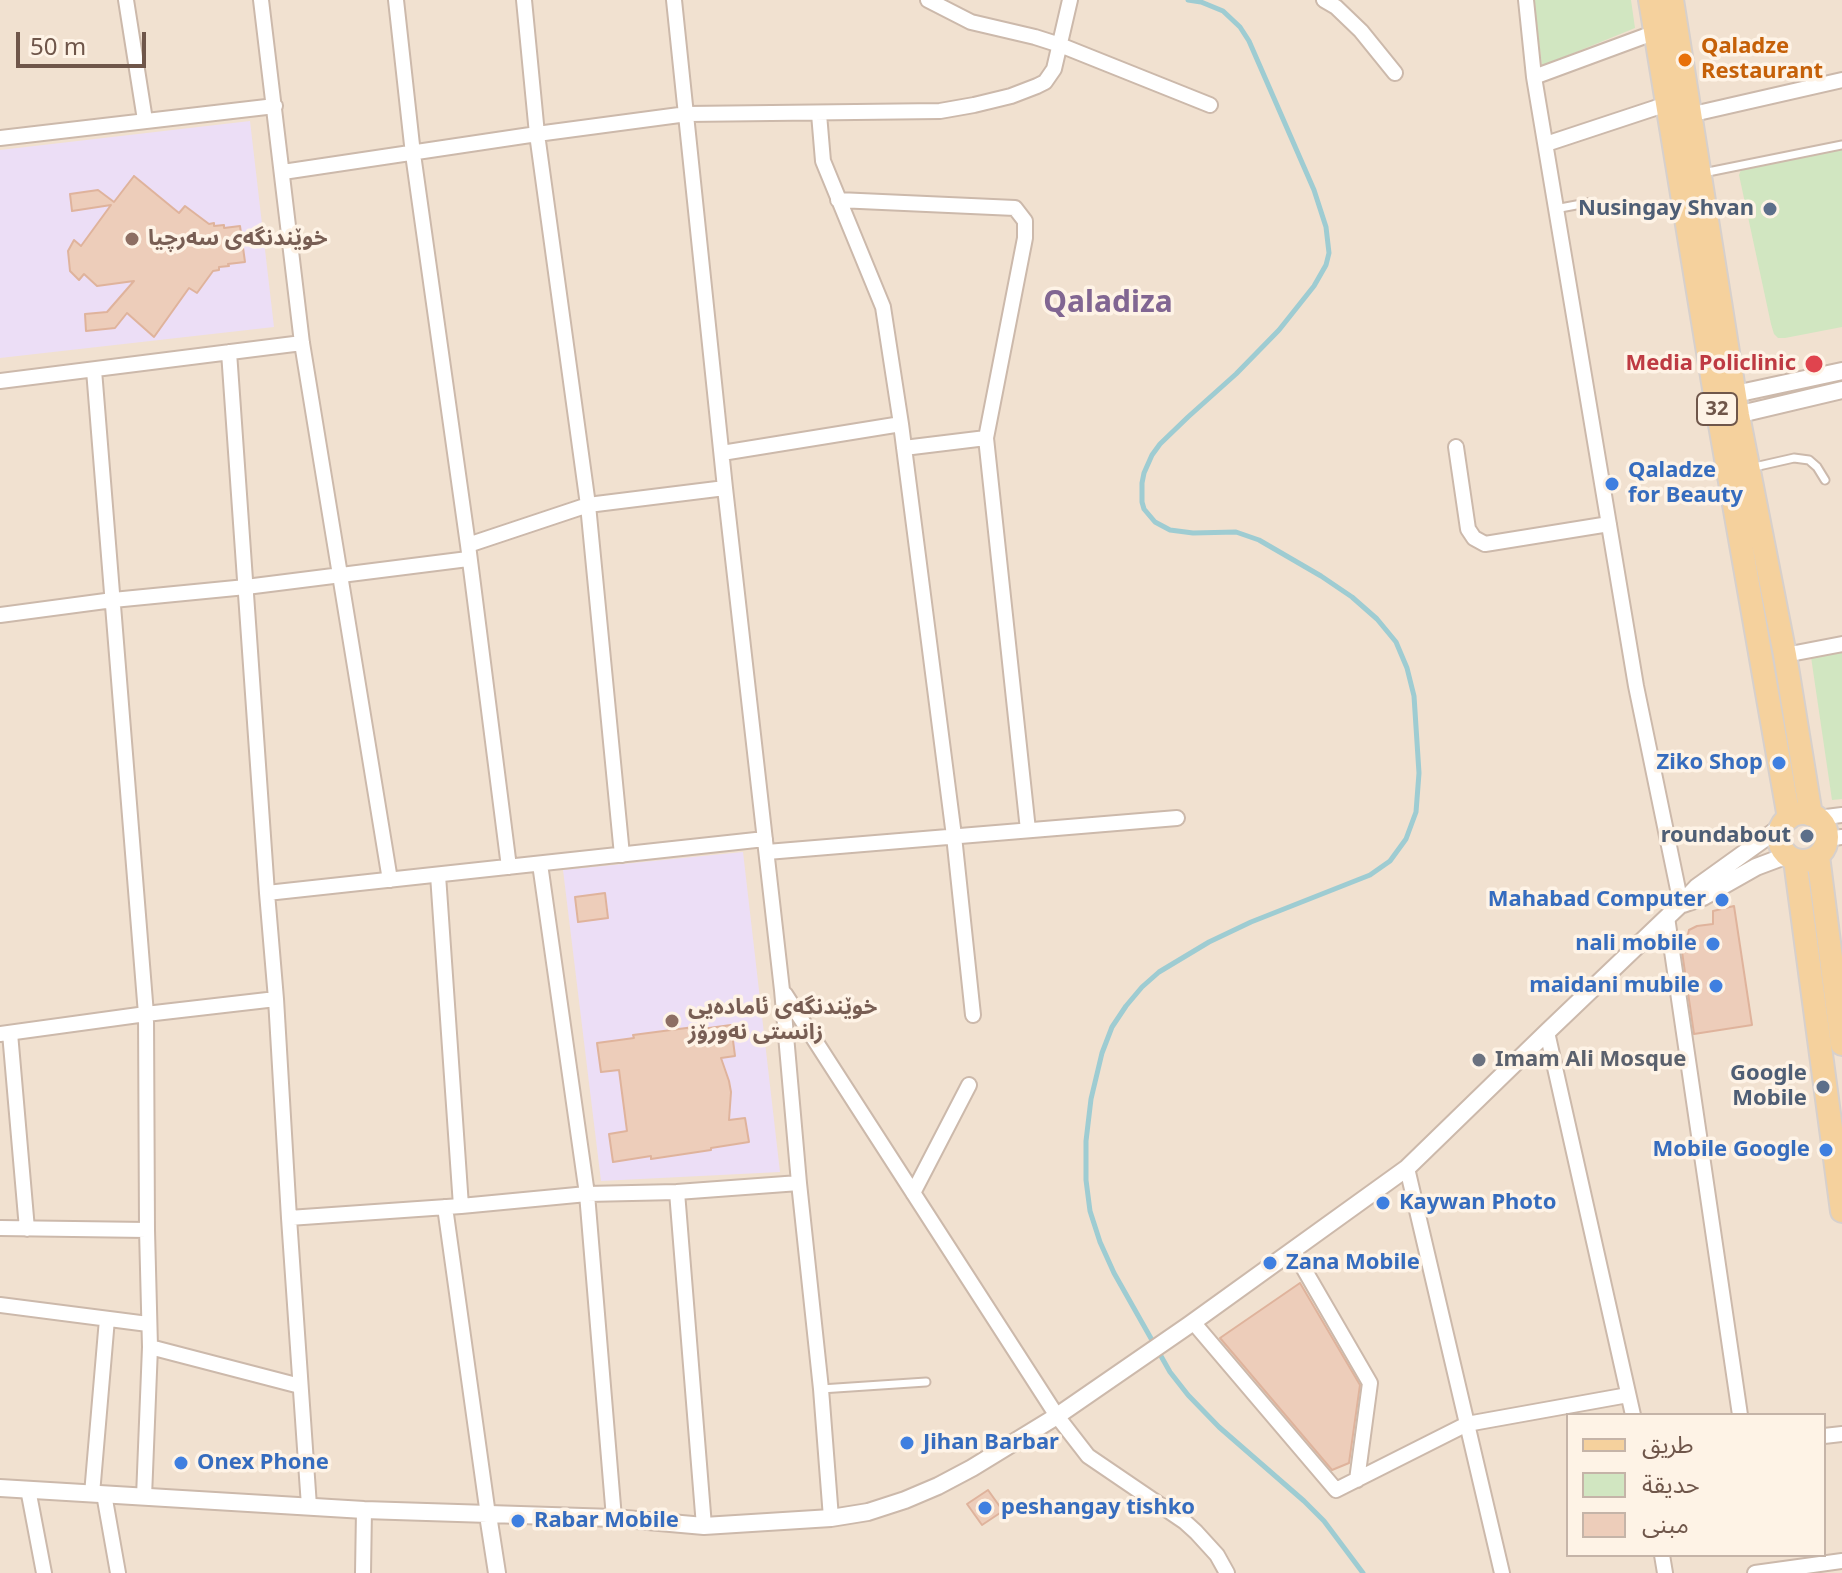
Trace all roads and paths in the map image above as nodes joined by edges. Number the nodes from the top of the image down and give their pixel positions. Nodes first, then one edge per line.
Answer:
1 (126, 0) edge
2 (261, 0) edge
3 (396, 0) edge
4 (524, 0) edge
5 (674, 0) edge
6 (928, 0) edge
7 (1070, 0) edge
8 (1324, 0) edge
9 (1526, 0) edge
10 (1650, 0) edge
11 (1672, 0) edge
12 (1656, 32) junction
13 (1060, 45) junction
14 (1395, 73) dead end
15 (1534, 77) junction
16 (1842, 80) edge
17 (1667, 104) junction
18 (1210, 105) dead end
19 (275, 106) junction
20 (687, 114) junction
21 (819, 114) junction
22 (1689, 115) junction
23 (145, 120) junction
24 (537, 134) junction
25 (0, 138) edge
26 (1546, 144) junction
27 (1842, 145) edge
28 (413, 154) junction
29 (283, 172) junction
30 (1700, 174) junction
31 (838, 200) junction
32 (1592, 202) dead end
33 (1555, 209) junction
34 (302, 343) junction
35 (229, 352) junction
36 (94, 370) junction
37 (1842, 371) edge
38 (0, 381) edge
39 (1842, 390) edge
40 (1727, 406) junction
41 (901, 424) junction
42 (986, 438) junction
43 (1456, 447) dead end
44 (904, 448) junction
45 (722, 453) junction
46 (1748, 468) junction
47 (1825, 480) dead end
48 (725, 488) junction
49 (588, 505) junction
50 (1609, 524) junction
51 (468, 552) junction
52 (340, 576) junction
53 (246, 587) junction
54 (113, 600) junction
55 (0, 615) edge
56 (1842, 644) edge
57 (1785, 655) junction
58 (1842, 815) edge
59 (1177, 818) dead end
60 (1028, 830) junction
61 (1812, 830) edge
62 (954, 836) junction
63 (766, 846) junction
64 (622, 855) junction
65 (1791, 858) junction
66 (540, 864) junction
67 (509, 867) junction
68 (438, 875) junction
69 (390, 880) junction
70 (267, 893) junction
71 (1681, 904) junction
72 (1667, 917) junction
73 (782, 990) junction
74 (276, 999) junction
75 (146, 1014) junction
76 (973, 1015) dead end
77 (1547, 1032) junction
78 (5, 1034) edge
79 (1842, 1044) edge
80 (969, 1085) dead end
81 (1407, 1168) junction
82 (799, 1183) junction
83 (677, 1192) junction
84 (913, 1193) junction
85 (587, 1194) junction
86 (461, 1206) junction
87 (445, 1207) junction
88 (1842, 1211) edge
89 (289, 1218) junction
90 (0, 1228) edge
91 (27, 1229) junction
92 (147, 1230) junction
93 (1293, 1250) junction
94 (0, 1305) edge
95 (107, 1319) junction
96 (1191, 1323) junction
97 (148, 1324) junction
98 (150, 1347) junction
99 (926, 1382) dead end
100 (300, 1386) junction
101 (821, 1389) junction
102 (1628, 1395) junction
103 (1632, 1413) edge
104 (1740, 1413) edge
105 (1057, 1416) junction
106 (1467, 1424) junction
107 (1357, 1480) junction
108 (0, 1488) edge
109 (28, 1489) junction
110 (98, 1494) junction
111 (144, 1497) junction
112 (309, 1506) junction
113 (364, 1510) junction
114 (488, 1515) junction
115 (614, 1518) junction
116 (831, 1518) junction
117 (704, 1526) junction
118 (1842, 1561) edge
119 (44, 1573) edge
120 (118, 1573) edge
121 (363, 1573) edge
122 (497, 1573) edge
123 (1227, 1573) edge
124 (1502, 1573) edge
125 (1755, 1573) edge

1 - 23 street
2 - 19 street
3 - 28 street
4 - 24 street
5 - 20 street
6 - 13 street
7 - 13 street
8 - 14 street
9 - 15 street
10 - 12 main road, 32
11 - 22 main road, 32
12 - 15 street
12 - 17 main road, 32
13 - 18 street
13 - 21 street
15 - 26 street
16 - 22 street
17 - 26 street
17 - 40 main road, 32
19 - 23 street
19 - 29 street
20 - 21 street
20 - 24 street
20 - 45 street
21 - 31 street
22 - 30 main road, 32
23 - 25 street
24 - 28 street
24 - 49 street
26 - 33 street
27 - 30 lane
28 - 29 street
28 - 51 street
29 - 34 street
30 - 40 main road, 32
31 - 41 street
31 - 42 street
32 - 33 lane
33 - 50 street
34 - 35 street
34 - 52 street
35 - 36 street
35 - 53 street
36 - 38 street
36 - 54 street
37 - 40 street
39 - 40 street
40 - 46 main road, 32
40 - 61 main road, 32
41 - 44 street
41 - 45 street
42 - 44 street
42 - 60 street
43 - 50 street
44 - 62 street
45 - 48 street
46 - 47 lane
46 - 57 main road, 32
48 - 49 street
48 - 63 street
49 - 51 street
49 - 64 street
50 - 71 street
51 - 52 street
51 - 67 street
52 - 53 street
52 - 69 street
53 - 54 street
53 - 70 street
54 - 55 street
54 - 75 street
56 - 57 street
57 - 61 main road, 32
58 - 61 street
59 - 60 street
60 - 62 street
61 - 65 main road
61 - 65 main road, 32
61 - 71 street
61 - 79 main road, 32
62 - 63 street
62 - 76 street
63 - 64 street
63 - 73 street
64 - 66 street
65 - 71 street
65 - 88 main road, 32
66 - 67 street
66 - 85 street
67 - 68 street
68 - 69 street
68 - 86 street
69 - 70 street
70 - 74 street
71 - 72 street
72 - 77 street
72 - 104 street
73 - 82 street
73 - 84 street
74 - 75 street
74 - 89 street
75 - 78 street
75 - 92 street
77 - 81 street
77 - 102 street
78 - 91 street
80 - 84 street
81 - 93 street
81 - 106 street
82 - 83 street
82 - 101 street
83 - 85 street
83 - 117 street
84 - 105 street
85 - 86 street
85 - 115 street
86 - 87 street
87 - 89 street
87 - 114 street
89 - 100 street
90 - 91 street
91 - 92 street
92 - 97 street
93 - 96 street
93 - 107 street
94 - 95 street
95 - 97 street
95 - 110 street
96 - 105 street
96 - 107 street
97 - 98 street
98 - 100 street
98 - 111 street
99 - 101 lane
100 - 112 street
101 - 116 street
102 - 103 street
102 - 106 street
105 - 116 street
105 - 123 street
106 - 107 street
106 - 124 street
108 - 109 street
109 - 110 street
109 - 119 street
110 - 111 street
110 - 120 street
111 - 112 street
112 - 113 street
113 - 114 street
113 - 121 street
114 - 115 street
114 - 122 street
115 - 117 street
116 - 117 street
118 - 125 street

